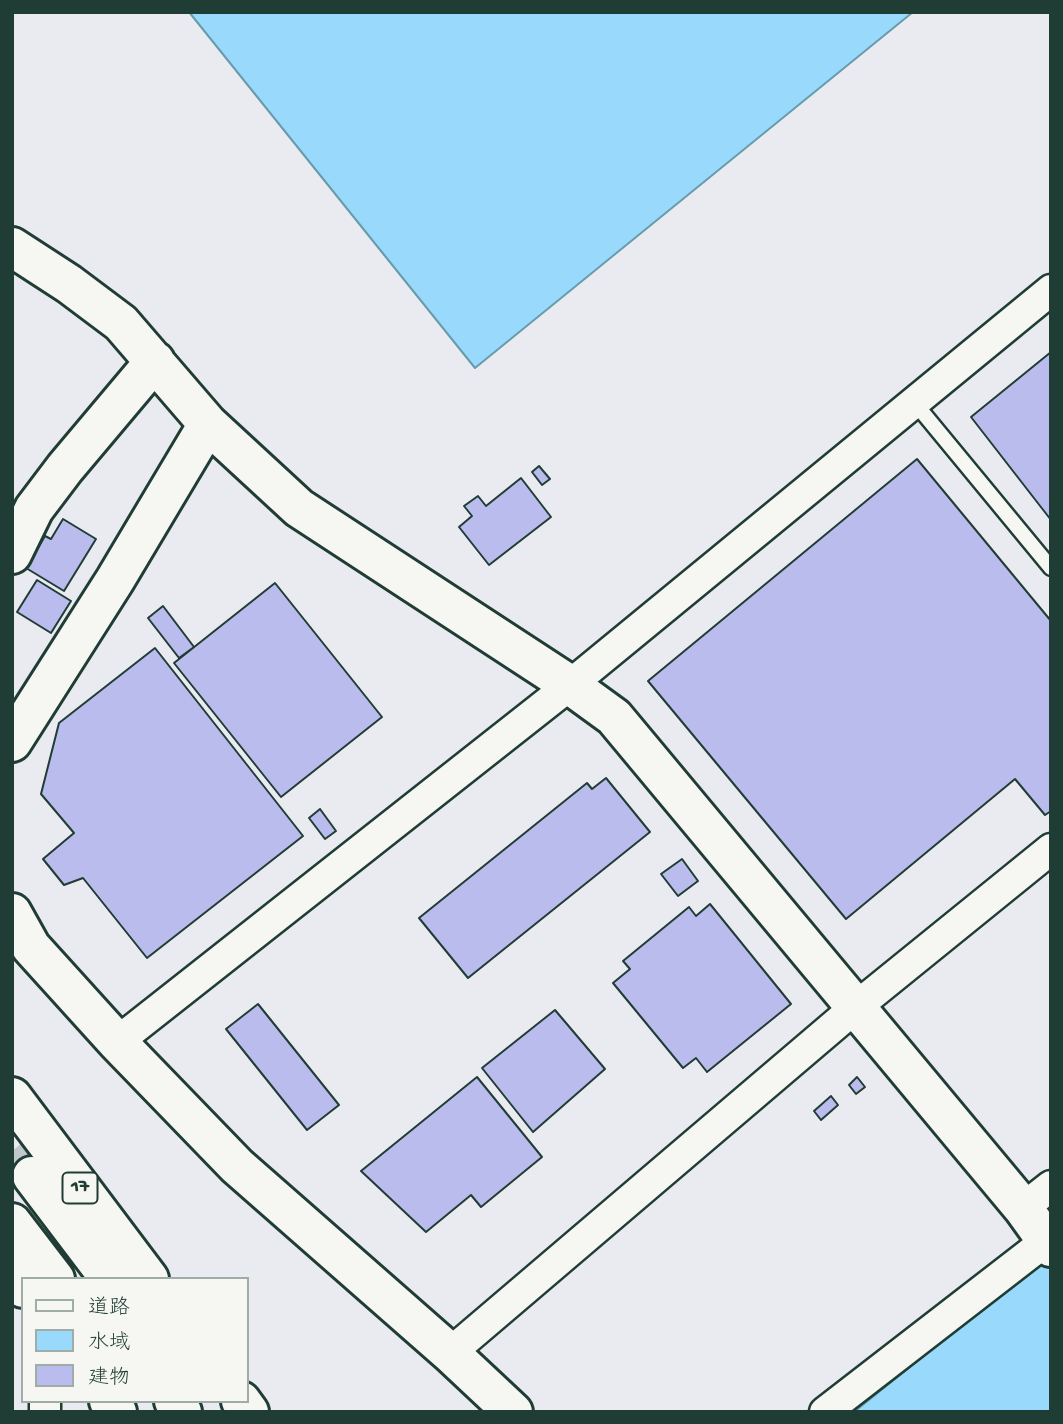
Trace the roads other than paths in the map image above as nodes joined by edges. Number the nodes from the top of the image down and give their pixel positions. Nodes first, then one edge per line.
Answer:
1 (12, 247) edge
2 (1051, 290) edge
3 (155, 361) junction
4 (914, 402) junction
5 (208, 424) junction
6 (12, 554) edge
7 (1051, 568) edge
8 (570, 685) junction
9 (12, 742) edge
10 (1051, 849) edge
11 (12, 913) edge
12 (856, 1007) junction
13 (117, 1042) junction
14 (12, 1097) edge
15 (22, 1184) edge
16 (1037, 1197) edge
17 (12, 1223) edge
18 (1048, 1244) edge
19 (53, 1277) edge
20 (79, 1277) edge
21 (108, 1277) edge
22 (147, 1277) edge
23 (450, 1353) junction
24 (513, 1412) edge
25 (824, 1412) edge

1 - 3 street
2 - 4 street
3 - 5 street
3 - 6 street
4 - 7 lane
4 - 8 street
5 - 8 street
5 - 9 street
8 - 12 street
8 - 13 street
10 - 12 street
11 - 13 street
12 - 16 street
12 - 23 street
13 - 23 street
14 - 22 street, 17
15 - 20 street
15 - 21 street
16 - 18 street
17 - 19 street
18 - 25 street
23 - 24 street

